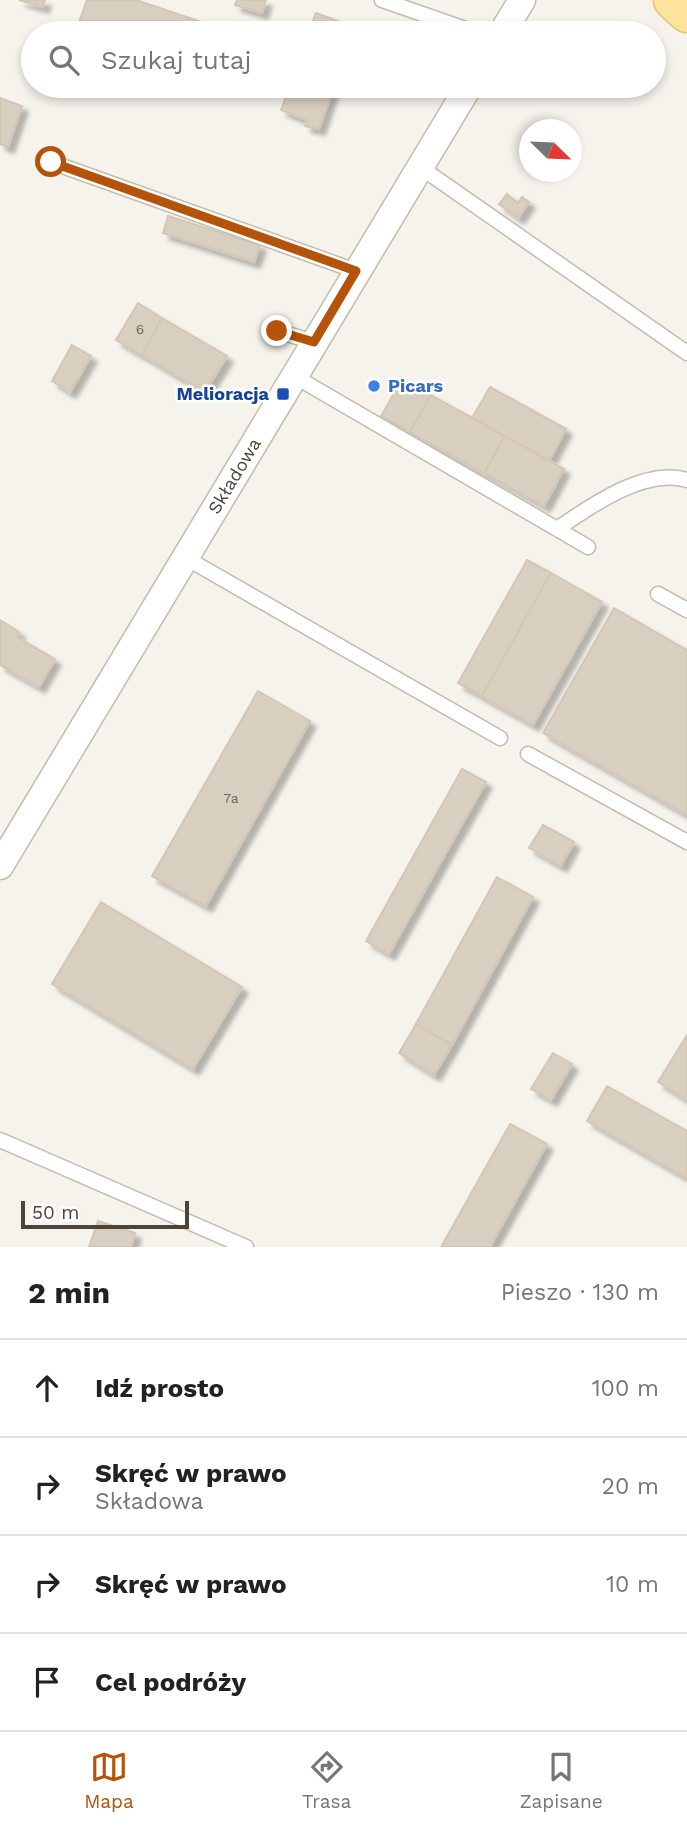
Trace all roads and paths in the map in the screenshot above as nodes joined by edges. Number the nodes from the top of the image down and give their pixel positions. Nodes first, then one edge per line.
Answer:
1 (382, 0) edge
2 (522, 0) edge
3 (673, 0) edge
4 (687, 13) edge
5 (442, 21) edge
6 (509, 21) edge
7 (463, 98) edge
8 (51, 162) dead end
9 (420, 167) junction
10 (356, 271) junction
11 (277, 331) dead end
12 (314, 342) junction
13 (687, 353) edge
14 (294, 376) junction
15 (687, 480) edge
16 (557, 529) junction
17 (588, 547) dead end
18 (186, 558) junction
19 (659, 594) dead end
20 (687, 610) edge
21 (500, 738) dead end
22 (528, 754) dead end
23 (687, 842) edge
24 (0, 866) edge
25 (0, 1140) edge
26 (229, 1244) edge
27 (246, 1247) edge

1 - 5 lane
2 - 6 street
3 - 4 main road
7 - 9 street, Składowa
8 - 10 lane
9 - 10 street, Składowa
9 - 13 lane
10 - 12 street, Składowa
11 - 12 lane
12 - 14 street, Składowa
14 - 16 lane
14 - 18 street, Składowa
15 - 16 lane
16 - 17 lane
18 - 21 lane
18 - 24 street, Składowa
19 - 20 lane
22 - 23 lane
25 - 26 lane
26 - 27 lane

